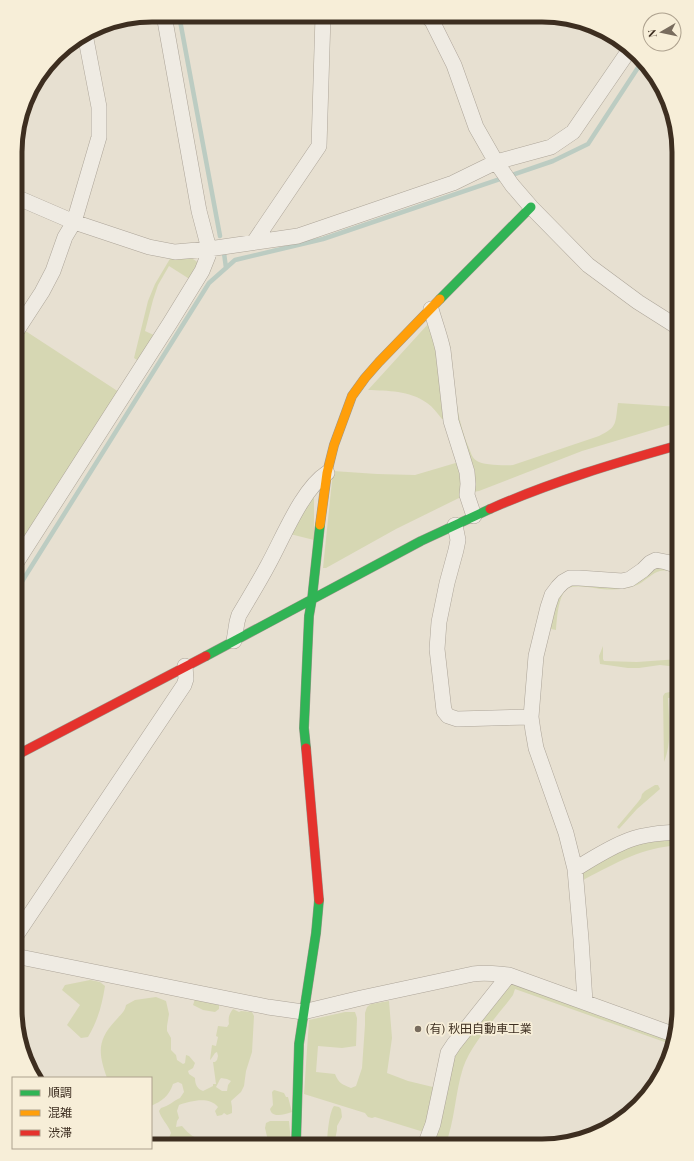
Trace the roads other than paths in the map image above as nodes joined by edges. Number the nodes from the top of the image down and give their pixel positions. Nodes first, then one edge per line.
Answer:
1 (165, 22) edge
2 (323, 22) edge
3 (432, 22) edge
4 (86, 40) edge
5 (627, 54) edge
6 (497, 165) junction
7 (22, 200) edge
8 (531, 207) junction
9 (74, 222) junction
10 (254, 242) junction
11 (209, 249) junction
12 (431, 309) junction
13 (22, 323) edge
14 (672, 324) edge
15 (672, 447) edge
16 (327, 473) junction
17 (474, 516) junction
18 (455, 525) junction
19 (22, 554) edge
20 (672, 564) edge
21 (312, 599) junction
22 (234, 641) junction
23 (184, 666) junction
24 (531, 717) junction
25 (22, 752) edge
26 (672, 833) edge
27 (575, 870) junction
28 (22, 927) edge
29 (22, 957) edge
30 (509, 975) junction
31 (585, 1002) junction
32 (304, 1012) junction
33 (670, 1033) edge
34 (296, 1139) edge
35 (427, 1139) edge

1 - 11 street
2 - 10 street
3 - 6 street
4 - 9 street
5 - 6 street
6 - 8 street
6 - 10 street
7 - 9 street
8 - 12 street
8 - 14 street
9 - 11 street
9 - 13 street
10 - 11 street
11 - 19 street
12 - 16 street
12 - 17 street
15 - 17 street
16 - 21 street
16 - 22 street
17 - 18 street
18 - 21 street
18 - 24 street
20 - 24 street
21 - 22 street
21 - 32 street
22 - 23 street
23 - 25 street
23 - 28 street
24 - 27 street
26 - 27 street
27 - 31 street
29 - 32 street
30 - 31 street
30 - 32 street
30 - 35 street
31 - 33 street
32 - 34 street

